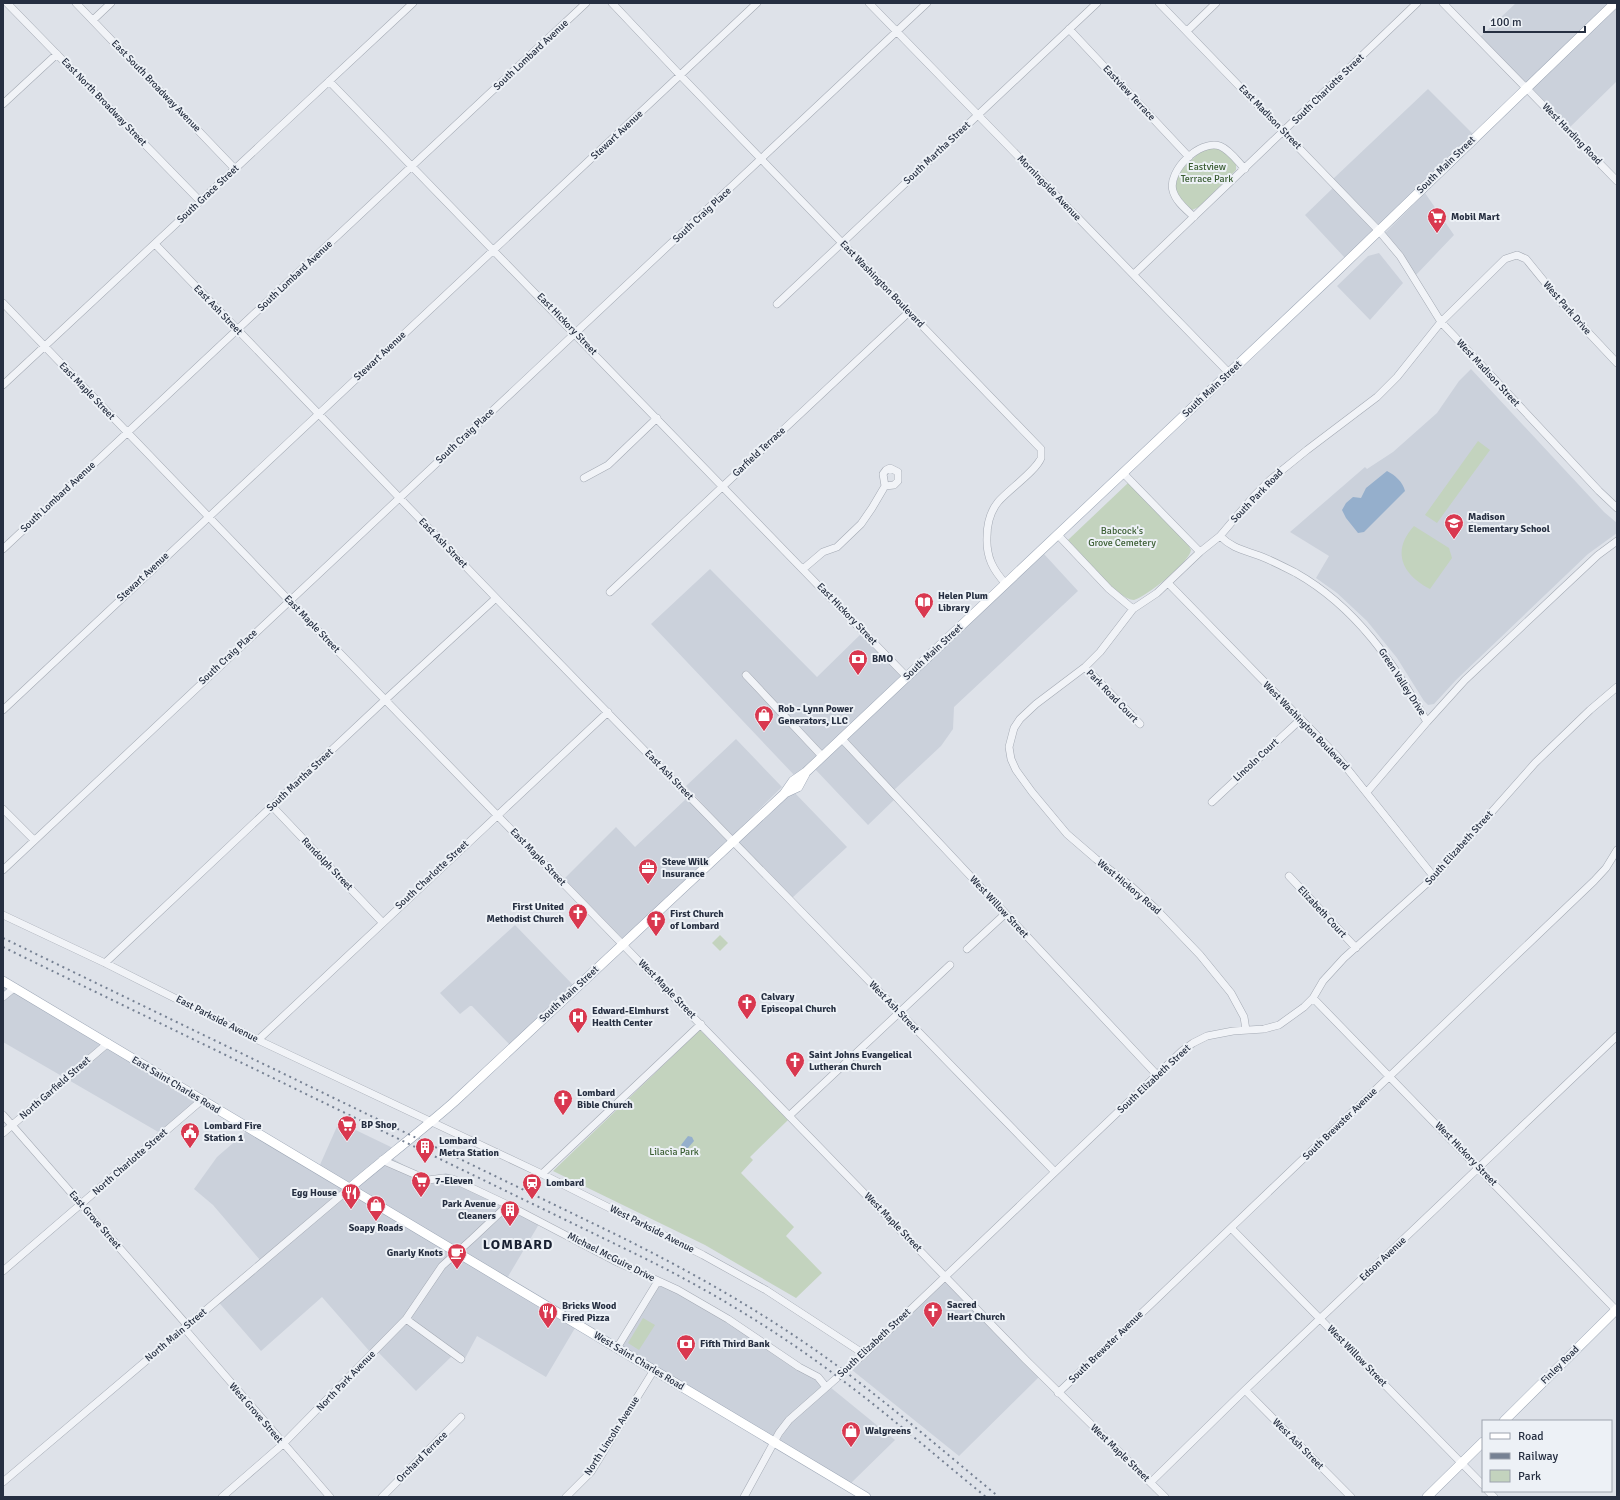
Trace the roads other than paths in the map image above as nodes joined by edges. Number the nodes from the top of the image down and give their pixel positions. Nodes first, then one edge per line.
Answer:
1 (7, 3) edge
2 (76, 3) edge
3 (111, 3) edge
4 (413, 3) edge
5 (586, 3) edge
6 (612, 3) edge
7 (758, 3) edge
8 (869, 3) edge
9 (927, 3) edge
10 (1098, 3) edge
11 (1160, 3) edge
12 (1216, 3) edge
13 (1417, 3) edge
14 (1443, 3) edge
15 (1615, 3) edge
16 (93, 20) junction
17 (1069, 29) junction
18 (897, 31) junction
19 (1187, 31) junction
20 (57, 54) junction
21 (680, 76) junction
22 (329, 81) junction
23 (1526, 88) junction
24 (3, 104) edge
25 (978, 115) junction
26 (1284, 131) junction
27 (1189, 157) junction
28 (762, 159) junction
29 (412, 166) junction
30 (235, 168) junction
31 (1245, 169) junction
32 (1617, 181) edge
33 (200, 201) junction
34 (1194, 218) junction
35 (1379, 231) junction
36 (842, 243) junction
37 (154, 244) junction
38 (494, 250) junction
39 (1517, 255) joint
40 (1134, 274) junction
41 (3, 303) edge
42 (777, 304) dead end
43 (909, 312) junction
44 (1441, 322) junction
45 (238, 330) junction
46 (575, 333) junction
47 (44, 346) junction
48 (1617, 363) edge
49 (1229, 373) junction
50 (3, 384) edge
51 (319, 414) junction
52 (657, 418) junction
53 (127, 432) junction
54 (1123, 473) junction
55 (584, 478) dead end
56 (723, 485) junction
57 (885, 486) dead end
58 (400, 497) junction
59 (1615, 503) edge
60 (208, 516) junction
61 (1058, 535) junction
62 (1220, 536) junction
63 (1617, 541) edge
64 (3, 549) edge
65 (1200, 552) junction
66 (803, 569) junction
67 (1168, 583) junction
68 (1006, 584) junction
69 (610, 592) dead end
70 (496, 598) junction
71 (289, 600) junction
72 (1132, 609) junction
73 (1085, 667) junction
74 (746, 675) dead end
75 (907, 677) junction
76 (1617, 687) edge
77 (386, 699) junction
78 (3, 710) edge
79 (608, 712) junction
80 (1301, 718) junction
81 (1427, 722) junction
82 (1140, 724) dead end
83 (842, 738) junction
84 (1009, 747) joint
85 (822, 756) junction
86 (1366, 792) junction
87 (1212, 802) dead end
88 (272, 806) junction
89 (3, 809) edge
90 (497, 815) junction
91 (34, 840) junction
92 (733, 841) junction
93 (1617, 850) edge
94 (3, 870) edge
95 (1289, 876) dead end
96 (1434, 877) junction
97 (1005, 914) junction
98 (3, 915) edge
99 (382, 922) junction
100 (624, 944) junction
101 (1356, 948) junction
102 (967, 949) dead end
103 (105, 963) junction
104 (950, 965) dead end
105 (3, 981) edge
106 (14, 988) junction
107 (3, 997) edge
108 (1314, 998) junction
109 (899, 1013) junction
110 (701, 1024) junction
111 (1246, 1030) junction
112 (1617, 1036) edge
113 (258, 1040) junction
114 (108, 1043) junction
115 (1157, 1075) junction
116 (1390, 1076) junction
117 (202, 1100) junction
118 (3, 1115) edge
119 (790, 1115) junction
120 (431, 1122) junction
121 (12, 1125) junction
122 (3, 1133) edge
123 (382, 1160) junction
124 (1479, 1168) junction
125 (1055, 1172) junction
126 (542, 1174) junction
127 (350, 1188) junction
128 (81, 1204) junction
129 (508, 1205) junction
130 (1231, 1228) junction
131 (457, 1253) junction
132 (3, 1271) edge
133 (945, 1276) junction
134 (658, 1281) junction
135 (1617, 1310) edge
136 (406, 1319) junction
137 (1320, 1319) junction
138 (185, 1327) junction
139 (617, 1348) junction
140 (864, 1354) junction
141 (461, 1359) dead end
142 (654, 1370) junction
143 (826, 1387) junction
144 (1245, 1390) junction
145 (1058, 1392) junction
146 (461, 1417) dead end
147 (1505, 1420) edge
148 (774, 1442) junction
149 (1482, 1443) edge
150 (283, 1444) junction
151 (1462, 1463) junction
152 (3, 1482) edge
153 (1151, 1482) junction
154 (1482, 1484) edge
155 (222, 1497) edge
156 (330, 1497) edge
157 (382, 1497) edge
158 (566, 1497) edge
159 (744, 1497) edge
160 (866, 1497) edge
161 (1165, 1497) edge
162 (1351, 1497) edge
163 (1427, 1497) edge

1 - 20 street, East North Broadway Street
2 - 16 street, East South Broadway Avenue
3 - 16 street
4 - 22 street, South Grace Street
5 - 29 street, South Lombard Avenue
6 - 21 street, East Washington Boulevard
7 - 21 street, Stewart Avenue
8 - 18 street, Morningside Avenue
9 - 18 street, South Craig Place
10 - 17 street, South Martha Street
11 - 19 street, East Madison Street
12 - 19 street
13 - 26 street, South Charlotte Street
14 - 23 street, West Harding Road
15 - 23 main road, South Main Street
16 - 30 street, East South Broadway Avenue
17 - 25 street, South Martha Street
17 - 27 street, Eastview Terrace
18 - 25 street, Morningside Avenue
18 - 28 street, South Craig Place
19 - 26 street, East Madison Street
20 - 24 street
20 - 33 street, East North Broadway Street
21 - 28 street, East Washington Boulevard
21 - 38 street, Stewart Avenue
22 - 29 street, East Hickory Street
22 - 30 street, South Grace Street
23 - 32 street, West Harding Road
23 - 35 main road, South Main Street
25 - 36 street, South Martha Street
25 - 40 street, Morningside Avenue
26 - 31 street, South Charlotte Street
26 - 35 street, East Madison Street
27 - 31 street
27 - 34 street
28 - 36 street, East Washington Boulevard
28 - 46 street, South Craig Place
29 - 38 street, East Hickory Street
29 - 45 street, South Lombard Avenue
30 - 33 street, South Grace Street
31 - 34 street, South Charlotte Street
33 - 37 street, South Grace Street
34 - 40 street, South Charlotte Street
35 - 44 street, West Madison Street
35 - 49 main road, South Main Street
36 - 42 street, South Martha Street
36 - 43 street, East Washington Boulevard
37 - 45 street, East Ash Street
37 - 47 street, South Grace Street
38 - 46 street, East Hickory Street
38 - 51 street, Stewart Avenue
39 - 44 street, South Park Road
39 - 48 street, West Park Drive
40 - 49 street, Morningside Avenue
41 - 47 street, East Maple Street
43 - 56 street, Garfield Terrace
43 - 68 street, East Washington Boulevard
44 - 59 street, West Madison Street
44 - 62 street, South Park Road
45 - 51 street, East Ash Street
45 - 53 street, South Lombard Avenue
46 - 52 street, East Hickory Street
46 - 58 street, South Craig Place
47 - 50 street, South Grace Street
47 - 53 street, East Maple Street
49 - 54 main road, South Main Street
51 - 58 street, East Ash Street
51 - 60 street, Stewart Avenue
52 - 55 street
52 - 56 street, East Hickory Street
53 - 60 street, East Maple Street
53 - 64 street, South Lombard Avenue
54 - 61 main road, South Main Street
54 - 65 street
56 - 66 street, East Hickory Street
56 - 69 street, Garfield Terrace
57 - 66 street
58 - 70 street, East Ash Street
58 - 71 street, South Craig Place
60 - 71 street, East Maple Street
60 - 78 street, Stewart Avenue
61 - 68 main road, South Main Street
61 - 72 street
62 - 65 street, South Park Road
62 - 81 street, Green Valley Drive
63 - 81 street, Green Valley Drive
65 - 67 street, South Park Road
66 - 75 street, East Hickory Street
67 - 72 street, South Park Road
67 - 80 street, West Washington Boulevard
68 - 75 main road, South Main Street
70 - 77 street, South Martha Street
70 - 79 street, East Ash Street
71 - 77 street, East Maple Street
71 - 91 street, South Craig Place
72 - 73 street, South Park Road
73 - 82 street, Park Road Court
73 - 84 street, South Park Road
74 - 85 street
75 - 83 main road, South Main Street
76 - 96 street, South Elizabeth Street
77 - 88 street, South Martha Street
77 - 90 street, East Maple Street
79 - 90 street, South Charlotte Street
79 - 92 street, East Ash Street
80 - 86 street, West Washington Boulevard
80 - 87 street, Lincoln Court
81 - 86 street, Green Valley Drive
83 - 85 main road, South Main Street
83 - 97 street, West Willow Street
84 - 111 street, West Hickory Road
85 - 92 main road, South Main Street
86 - 96 street, West Washington Boulevard
88 - 99 street, Randolph Street
88 - 103 street, South Martha Street
89 - 91 street
90 - 99 street, South Charlotte Street
90 - 100 street, East Maple Street
91 - 94 street, South Craig Place
92 - 100 main road, South Main Street
92 - 109 street, West Ash Street
93 - 116 street, South Brewster Avenue
95 - 101 street, Elizabeth Court
96 - 101 street, South Elizabeth Street
97 - 102 street
97 - 115 street, West Willow Street
98 - 103 street, East Parkside Avenue
99 - 113 street, South Charlotte Street
100 - 110 street, West Maple Street
100 - 120 main road, South Main Street
101 - 108 street, South Elizabeth Street
103 - 113 street, East Parkside Avenue
104 - 109 street
105 - 106 main road, East Saint Charles Road
106 - 107 street
106 - 114 main road, East Saint Charles Road
108 - 111 street, South Elizabeth Street
108 - 116 street, West Hickory Street
109 - 119 street
109 - 125 street, West Ash Street
110 - 119 street, West Maple Street
110 - 126 street
111 - 115 street, South Elizabeth Street
112 - 124 street, Edson Avenue
113 - 120 street, East Parkside Avenue
114 - 117 main road, East Saint Charles Road
114 - 121 street, North Garfield Street
115 - 125 street, South Elizabeth Street
116 - 124 street, West Hickory Street
116 - 130 street, South Brewster Avenue
117 - 127 main road, East Saint Charles Road
117 - 128 street, North Charlotte Street
118 - 121 street, East Grove Street
119 - 133 street, West Maple Street
120 - 123 main road, South Main Street
120 - 126 street, West Parkside Avenue
121 - 122 street, North Garfield Street
121 - 128 street, East Grove Street
123 - 127 main road, South Main Street
123 - 129 street, Michael McGuire Drive
124 - 135 street, West Hickory Street
124 - 137 street, Edson Avenue
125 - 133 street, South Elizabeth Street
126 - 140 street, West Parkside Avenue
127 - 131 main road, West Saint Charles Road
127 - 138 street, North Main Street
128 - 132 street, North Charlotte Street
128 - 138 street, East Grove Street
129 - 131 street, North Park Avenue
129 - 134 street, Michael McGuire Drive
130 - 137 street, West Willow Street
130 - 145 street, South Brewster Avenue
131 - 136 street, North Park Avenue
131 - 139 main road, West Saint Charles Road
133 - 140 street, South Elizabeth Street
133 - 145 street, West Maple Street
134 - 139 street
134 - 143 street, Michael McGuire Drive
135 - 147 main road, Finley Road
136 - 141 street
136 - 150 street, North Park Avenue
137 - 144 street, Edson Avenue
137 - 151 street, West Willow Street
138 - 150 street, West Grove Street
138 - 152 street, North Main Street
139 - 142 main road, West Saint Charles Road
140 - 143 street, South Elizabeth Street
142 - 148 main road, West Saint Charles Road
142 - 158 street, North Lincoln Avenue
143 - 148 street, South Elizabeth Street
144 - 153 street, Edson Avenue
144 - 162 street, West Ash Street
145 - 153 street, West Maple Street
146 - 157 street, Orchard Terrace
148 - 159 street, South Elizabeth Street
148 - 160 main road, West Saint Charles Road
149 - 151 main road
150 - 155 street, North Park Avenue
150 - 156 street, West Grove Street
151 - 154 street, West Willow Street
151 - 163 main road
153 - 161 street, West Maple Street

